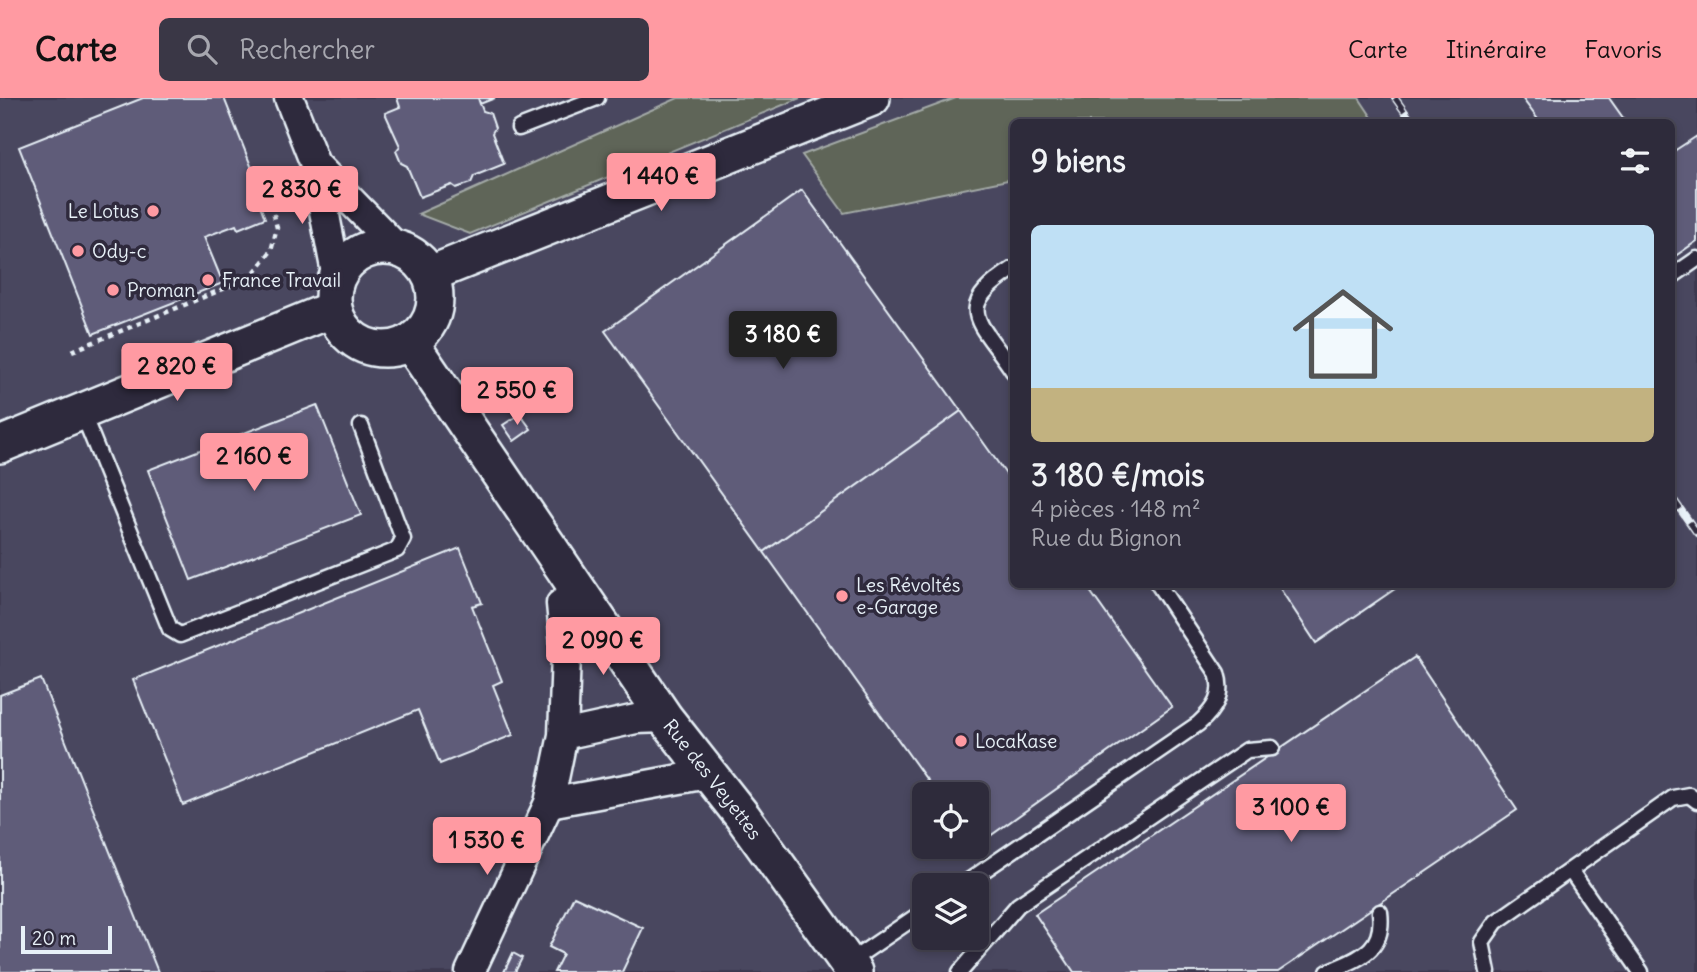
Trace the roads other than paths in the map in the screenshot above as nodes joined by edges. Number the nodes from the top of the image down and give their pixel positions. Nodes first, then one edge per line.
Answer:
1 (289, 98) edge
2 (597, 98) edge
3 (872, 98) edge
4 (519, 128) dead end
5 (318, 175) junction
6 (398, 249) junction
7 (1697, 259) edge
8 (1010, 271) edge
9 (430, 274) junction
10 (1675, 274) edge
11 (335, 294) junction
12 (410, 342) junction
13 (1010, 366) edge
14 (82, 412) junction
15 (361, 426) dead end
16 (0, 445) edge
17 (1161, 588) edge
18 (578, 593) junction
19 (666, 718) junction
20 (563, 735) junction
21 (1272, 748) dead end
22 (707, 774) junction
23 (1697, 801) edge
24 (549, 803) junction
25 (1570, 870) junction
26 (980, 873) edge
27 (1380, 912) dead end
28 (912, 920) edge
29 (851, 968) edge
30 (470, 972) edge
31 (960, 972) edge
32 (1328, 972) edge
33 (1488, 972) edge
34 (1640, 972) edge

1 - 5 street
2 - 4 lane
3 - 9 street
5 - 6 street
5 - 11 street
6 - 9 street
6 - 11 street
7 - 10 lane
8 - 13 lane
9 - 12 street
11 - 12 street
11 - 14 street
12 - 18 street, Rue des Veyettes
14 - 15 lane
14 - 16 street
17 - 26 lane
18 - 19 street, Rue des Veyettes
18 - 20 street
19 - 20 street
19 - 22 street, Rue des Veyettes
20 - 24 street
21 - 31 lane
22 - 24 street
22 - 29 street, Rue des Veyettes
23 - 25 lane
24 - 30 street
25 - 33 lane
25 - 34 lane
27 - 32 lane
28 - 29 lane

